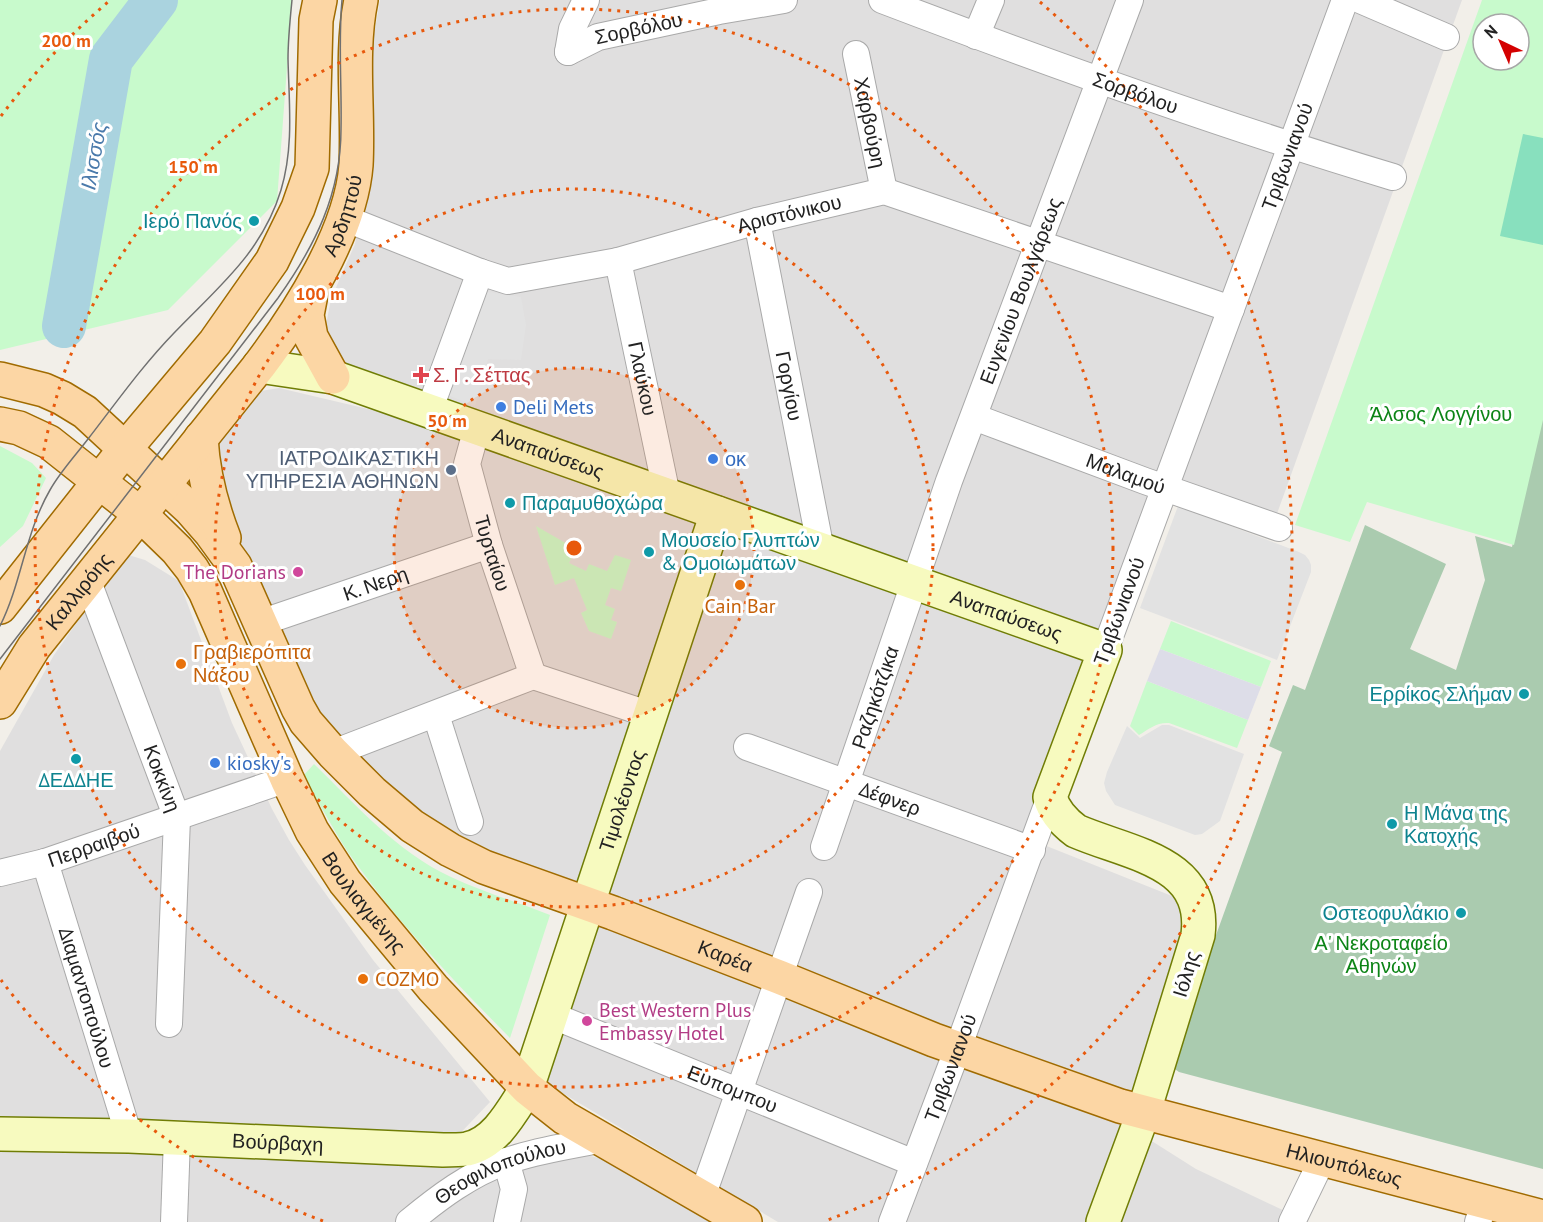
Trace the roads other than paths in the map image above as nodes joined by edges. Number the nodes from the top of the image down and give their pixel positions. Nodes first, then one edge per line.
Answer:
1 (320, 0) edge
2 (361, 0) edge
3 (586, 0) edge
4 (784, 0) edge
5 (882, 0) edge
6 (991, 0) edge
7 (1130, 0) edge
8 (1345, 0) edge
9 (1360, 0) edge
10 (718, 5) edge
11 (976, 36) junction
12 (1446, 37) dead end
13 (856, 54) dead end
14 (1100, 80) junction
15 (1291, 146) junction
16 (1393, 177) dead end
17 (884, 191) junction
18 (344, 218) junction
19 (757, 221) junction
20 (1039, 245) junction
21 (618, 261) junction
22 (480, 273) junction
23 (313, 286) junction
24 (1231, 309) junction
25 (259, 366) junction
26 (333, 377) junction
27 (0, 379) edge
28 (429, 411) junction
29 (974, 417) junction
30 (0, 424) edge
31 (477, 428) junction
32 (201, 438) junction
33 (125, 449) junction
34 (99, 481) junction
35 (163, 484) junction
36 (1165, 487) junction
37 (667, 495) junction
38 (717, 513) junction
39 (140, 514) junction
40 (1279, 528) dead end
41 (489, 545) junction
42 (821, 550) junction
43 (234, 566) junction
44 (87, 579) junction
45 (915, 583) junction
46 (0, 607) edge
47 (260, 623) junction
48 (1105, 650) junction
49 (534, 676) junction
50 (0, 702) edge
51 (436, 715) junction
52 (651, 715) junction
53 (747, 747) dead end
54 (333, 753) junction
55 (287, 780) junction
56 (846, 783) junction
57 (1050, 797) junction
58 (177, 818) junction
59 (470, 822) dead end
60 (824, 847) dead end
61 (1032, 850) junction
62 (45, 862) junction
63 (0, 873) edge
64 (809, 892) dead end
65 (588, 905) junction
66 (779, 977) junction
67 (551, 1015) junction
68 (169, 1024) dead end
69 (958, 1048) junction
70 (527, 1088) junction
71 (740, 1092) junction
72 (1144, 1111) junction
73 (0, 1134) edge
74 (129, 1136) junction
75 (177, 1138) junction
76 (603, 1139) junction
77 (1323, 1158) junction
78 (506, 1161) junction
79 (914, 1163) junction
80 (702, 1197) junction
81 (1481, 1212) edge
82 (1543, 1217) edge
83 (174, 1222) edge
84 (408, 1222) edge
85 (507, 1222) edge
86 (745, 1222) edge
87 (892, 1222) edge
88 (1103, 1222) edge
89 (1292, 1222) edge

1 - 33 main road, Αρδηττού
2 - 18 main road, Αρδηττού
3 - 10 street, Σορβόλου
4 - 10 street, Σορβόλου
5 - 11 street, Σορβόλου
6 - 11 street
7 - 14 street, Ευγενίου Βουλγάρεως
8 - 15 street, Τριβωνιανού
9 - 12 street
11 - 14 street, Σορβόλου
13 - 17 street, Χαρβούρη
14 - 15 street, Σορβόλου
14 - 20 street, Ευγενίου Βουλγάρεως
15 - 16 street, Σορβόλου
15 - 24 street, Τριβωνιανού
17 - 19 street, Αριστόνικου
17 - 20 street
18 - 22 street, Αριστόνικου
18 - 23 main road, Αρδηττού
19 - 21 street, Αριστόνικου
19 - 42 street, Γοργίου
20 - 24 street
20 - 29 street, Ευγενίου Βουλγάρεως
21 - 22 street, Αριστόνικου
21 - 37 street, Γλαύκου
22 - 28 street
23 - 25 main road, Αρδηττού
23 - 26 main road
24 - 36 street, Τριβωνιανού
25 - 26 street, Αναπαύσεως
25 - 32 main road, Αρδηττού
26 - 28 street, Αναπαύσεως
27 - 33 main road
28 - 31 street, Αναπαύσεως
29 - 36 street, Μαλαμού
29 - 45 street, Ευγενίου Βουλγάρεως
30 - 34 main road, Βουλιαγμένης
31 - 37 street, Αναπαύσεως
31 - 41 street, Τυρταίου
32 - 35 main road, Αρδηττού
32 - 43 main road
33 - 34 main road
33 - 35 main road
34 - 39 main road, Βουλιαγμένης
34 - 46 main road
35 - 39 main road, Καλλιρόης
35 - 43 main road
36 - 40 street, Μαλαμού
36 - 48 street, Τριβωνιανού
37 - 38 street, Αναπαύσεως
38 - 42 street, Αναπαύσεως
38 - 52 street, Τιμολέοντος
39 - 44 main road, Καλλιρόης
39 - 55 main road, Βουλιαγμένης
41 - 47 street, Κ. Νερη
41 - 49 street, Τυρταίου
42 - 45 street, Αναπαύσεως
43 - 47 main road
44 - 50 main road, Καλλιρόης
44 - 58 street, Κοκκίνη
45 - 48 street, Αναπαύσεως
45 - 56 street, Ραζηκότζικα
47 - 54 main road
48 - 57 street, Τριβωνιανού
49 - 51 street
49 - 52 street
51 - 54 street
51 - 59 street
52 - 65 street, Τιμολέοντος
53 - 56 street, Δέφνερ
54 - 65 main road, Καρέα
55 - 58 street, Περραιβού
55 - 70 main road, Βουλιαγμένης
56 - 60 street, Ραζηκότζικα
56 - 61 street, Δέφνερ
57 - 61 street, Τριβωνιανού
57 - 72 street, Ιόλης
58 - 62 street, Περραιβού
58 - 68 street, Κοκκίνη
61 - 69 street, Τριβωνιανού
62 - 63 street, Περραιβού
62 - 74 street, Διαμαντοπούλου
64 - 66 street
65 - 66 main road, Καρέα
65 - 67 street, Τιμολέοντος
66 - 69 main road, Καρέα
66 - 71 street
67 - 70 street, Τιμολέοντος
67 - 71 street, Ευπομπου
69 - 72 main road, Καρέα
69 - 79 street, Τριβωνιανού
70 - 75 street, Βούρβαχη
70 - 76 main road, Βουλιαγμένης
71 - 79 street, Ευπομπου
71 - 80 street
72 - 77 main road, Ηλιουπόλεως
72 - 88 street, Ιόλης
73 - 74 street, Βούρβαχη
74 - 75 street, Βούρβαχη
75 - 83 street
76 - 78 street, Θεοφιλοπούλου
76 - 80 main road, Βουλιαγμένης
77 - 81 main road, Ηλιουπόλεως
77 - 89 street
78 - 84 street, Θεοφιλοπούλου
78 - 85 street
79 - 87 street, Τριβωνιανού
80 - 86 main road, Βουλιαγμένης
81 - 82 main road, Ηλιουπόλεως

